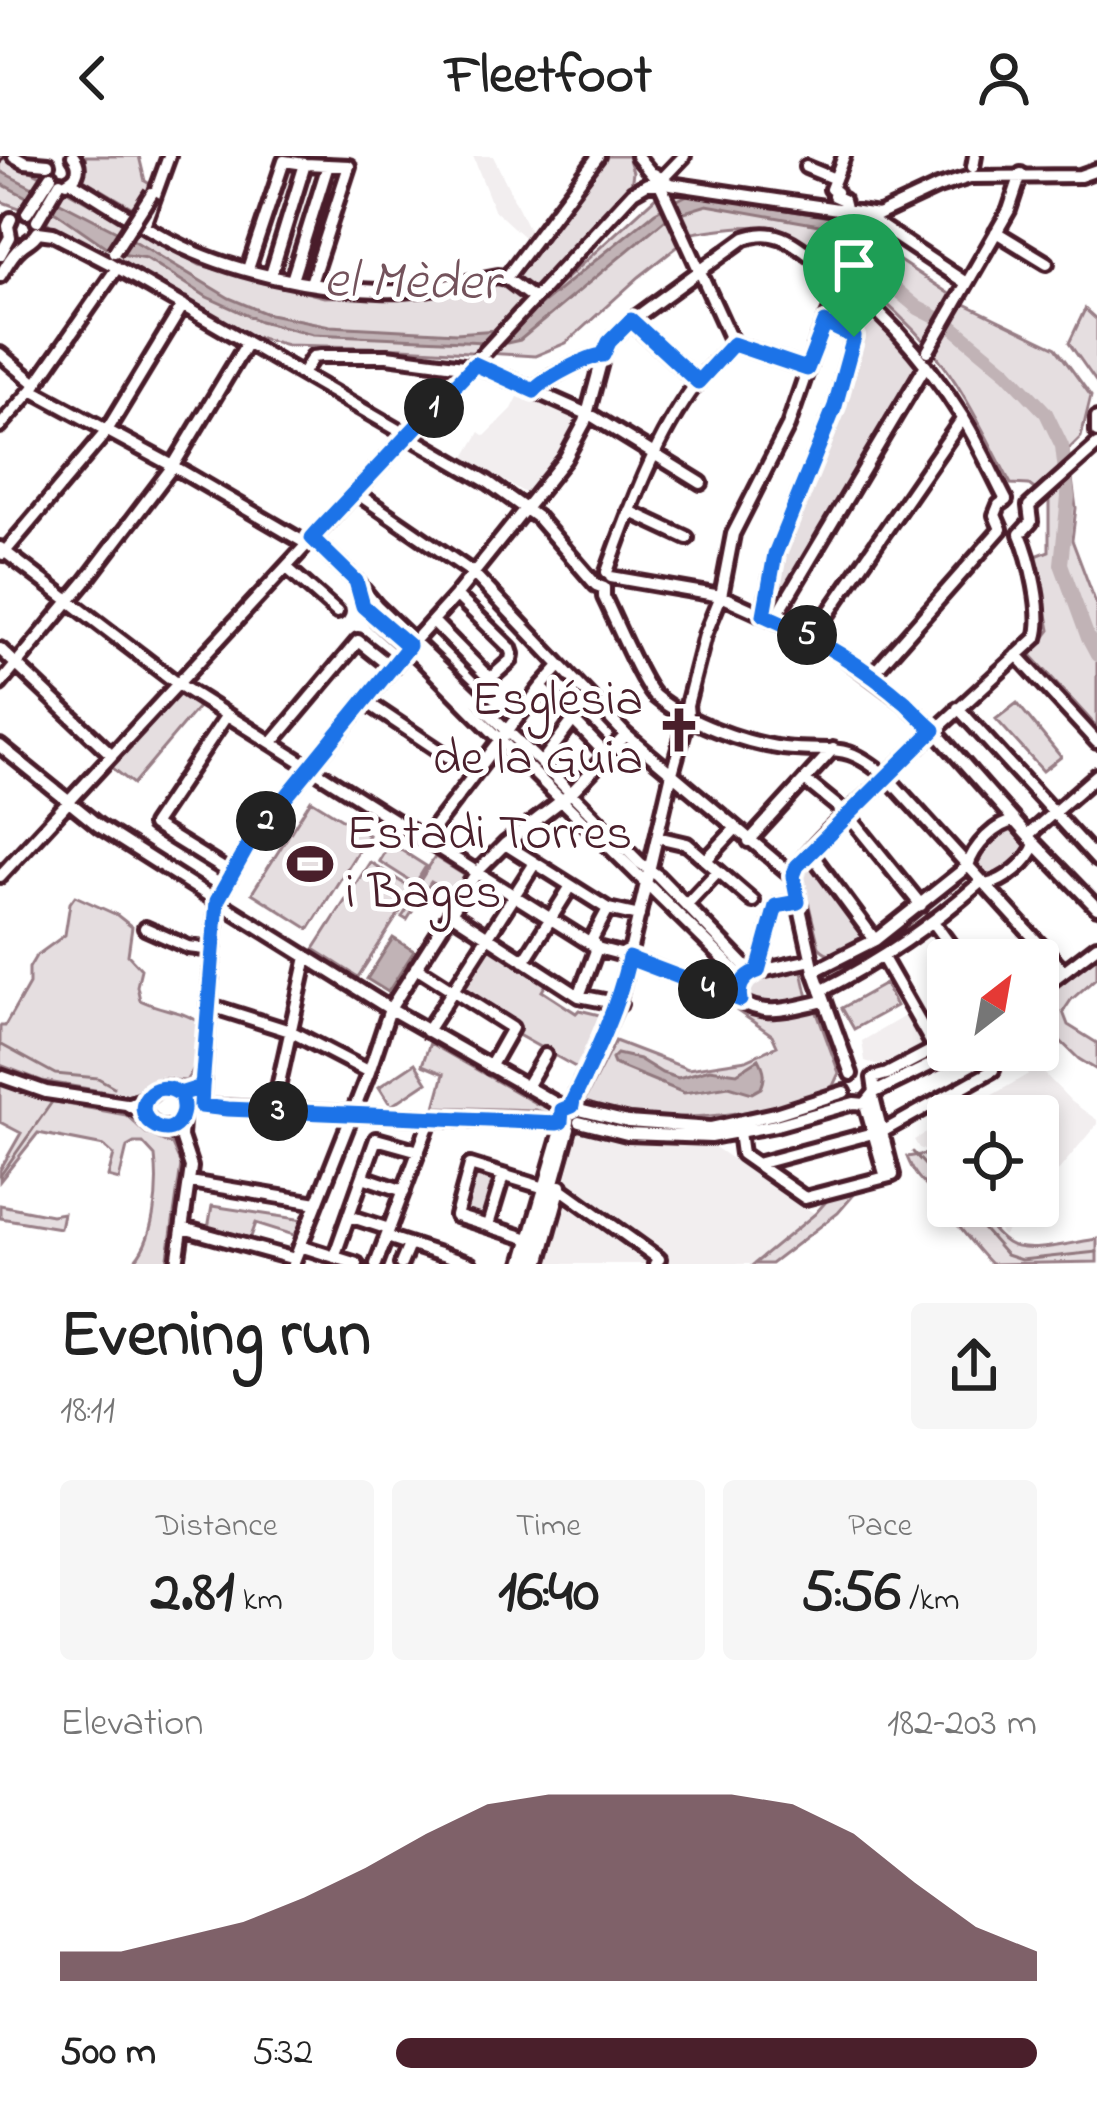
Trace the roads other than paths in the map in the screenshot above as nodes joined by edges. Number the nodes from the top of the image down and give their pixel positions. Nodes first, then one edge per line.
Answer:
1 (14, 156) edge
2 (169, 156) edge
3 (598, 156) edge
4 (636, 156) edge
5 (684, 156) edge
6 (844, 156) edge
7 (75, 157) edge
8 (304, 164) junction
9 (328, 165) junction
10 (806, 167) dead end
11 (1097, 170) edge
12 (1021, 174) junction
13 (56, 175) edge
14 (660, 182) junction
15 (833, 184) junction
16 (633, 192) junction
17 (152, 193) dead end
18 (853, 213) junction
19 (34, 219) junction
20 (144, 225) junction
21 (996, 232) junction
22 (10, 237) junction
23 (23, 244) junction
24 (819, 254) dead end
25 (0, 255) edge
26 (113, 259) junction
27 (1047, 262) dead end
28 (248, 269) junction
29 (699, 270) junction
30 (271, 275) junction
31 (0, 276) edge
32 (506, 278) junction
33 (292, 280) junction
34 (844, 280) junction
35 (311, 283) junction
36 (966, 283) junction
37 (531, 302) junction
38 (183, 304) junction
39 (631, 320) junction
40 (825, 323) junction
41 (247, 343) junction
42 (733, 344) junction
43 (928, 351) dead end
44 (0, 354) edge
45 (603, 355) junction
46 (475, 363) junction
47 (926, 365) junction
48 (807, 369) junction
49 (302, 374) junction
50 (698, 382) junction
51 (34, 387) junction
52 (534, 391) junction
53 (587, 415) junction
54 (963, 418) junction
55 (1097, 418) edge
56 (0, 426) edge
57 (106, 432) junction
58 (1097, 432) edge
59 (407, 436) junction
60 (1097, 445) edge
61 (656, 453) junction
62 (173, 466) junction
63 (701, 483) dead end
64 (355, 492) junction
65 (1006, 500) junction
66 (1029, 506) junction
67 (527, 509) junction
68 (629, 512) junction
69 (1001, 530) junction
70 (1020, 533) junction
71 (687, 538) dead end
72 (309, 541) junction
73 (2, 552) edge
74 (286, 567) junction
75 (473, 573) junction
76 (604, 579) junction
77 (456, 595) junction
78 (721, 596) junction
79 (69, 600) junction
80 (337, 612) dead end
81 (769, 618) junction
82 (434, 622) junction
83 (812, 637) junction
84 (412, 644) junction
85 (0, 649) edge
86 (1017, 655) junction
87 (16, 664) junction
88 (560, 666) junction
89 (392, 668) junction
90 (871, 676) junction
91 (0, 684) edge
92 (178, 684) junction
93 (541, 687) junction
94 (364, 701) junction
95 (958, 708) junction
96 (227, 715) junction
97 (688, 716) junction
98 (572, 722) junction
99 (934, 730) junction
100 (626, 735) junction
101 (504, 736) junction
102 (1097, 742) edge
103 (272, 743) junction
104 (0, 746) edge
105 (833, 749) junction
106 (112, 755) junction
107 (607, 755) junction
108 (541, 764) junction
109 (310, 767) junction
110 (672, 773) junction
111 (474, 774) junction
112 (1097, 775) edge
113 (886, 777) junction
114 (805, 780) junction
115 (566, 796) junction
116 (68, 802) junction
117 (1054, 812) junction
118 (848, 815) junction
119 (1015, 821) junction
120 (735, 829) junction
121 (657, 836) junction
122 (425, 839) junction
123 (1032, 840) junction
124 (749, 841) junction
125 (505, 844) junction
126 (810, 852) junction
127 (706, 860) junction
128 (1097, 860) edge
129 (535, 862) junction
130 (968, 866) junction
131 (2, 869) edge
132 (718, 871) junction
133 (477, 872) junction
134 (232, 874) junction
135 (793, 876) junction
136 (648, 878) junction
137 (984, 883) junction
138 (571, 886) junction
139 (514, 895) junction
140 (217, 901) junction
141 (753, 901) dead end
142 (798, 902) junction
143 (686, 905) junction
144 (921, 905) junction
145 (1097, 908) edge
146 (608, 909) junction
147 (451, 913) junction
148 (639, 916) junction
149 (550, 919) junction
150 (934, 923) junction
151 (145, 928) dead end
152 (488, 936) junction
153 (946, 939) edge
154 (875, 940) junction
155 (1097, 946) edge
156 (597, 948) junction
157 (213, 950) junction
158 (307, 957) junction
159 (629, 958) junction
160 (883, 958) junction
161 (524, 961) junction
162 (812, 966) junction
163 (416, 967) junction
164 (1064, 971) junction
165 (751, 974) junction
166 (1059, 975) edge
167 (453, 990) junction
168 (579, 996) junction
169 (822, 996) junction
170 (740, 1000) junction
171 (619, 1004) junction
172 (208, 1005) junction
173 (390, 1009) junction
174 (290, 1031) junction
175 (427, 1031) junction
176 (927, 1035) edge
177 (927, 1053) edge
178 (545, 1055) dead end
179 (490, 1066) junction
180 (927, 1068) edge
181 (991, 1071) edge
182 (369, 1072) junction
183 (851, 1074) junction
184 (0, 1076) edge
185 (872, 1078) junction
186 (202, 1087) junction
187 (526, 1087) junction
188 (844, 1091) junction
189 (180, 1094) junction
190 (146, 1099) junction
191 (867, 1099) junction
192 (357, 1100) junction
193 (126, 1104) junction
194 (273, 1110) junction
195 (351, 1114) junction
196 (367, 1114) junction
197 (145, 1115) junction
198 (570, 1117) junction
199 (431, 1118) junction
200 (182, 1119) junction
201 (167, 1128) junction
202 (739, 1132) junction
203 (878, 1132) junction
204 (181, 1137) junction
205 (419, 1151) junction
206 (561, 1157) junction
207 (757, 1164) junction
208 (502, 1176) junction
209 (363, 1177) junction
210 (190, 1182) junction
211 (560, 1188) junction
212 (544, 1189) junction
213 (404, 1191) junction
214 (317, 1203) junction
215 (349, 1216) junction
216 (488, 1226) junction
217 (183, 1228) junction
218 (388, 1233) junction
219 (529, 1239) junction
220 (409, 1245) junction
221 (300, 1246) junction
222 (334, 1257) junction
223 (294, 1262) edge
224 (452, 1262) edge
225 (352, 1263) edge
226 (177, 1264) edge
227 (376, 1264) edge
228 (401, 1264) edge
229 (470, 1264) edge
230 (531, 1264) edge
231 (655, 1264) edge

1 - 13 street
2 - 20 street
3 - 32 street
4 - 14 street
4 - 16 street
5 - 14 street
6 - 15 street
7 - 13 street
8 - 9 street
8 - 28 street
8 - 30 street
9 - 33 street
9 - 35 street
10 - 15 street
11 - 12 street
12 - 18 street
12 - 21 street
13 - 19 street
13 - 20 street
14 - 16 street
14 - 18 street
14 - 29 street
15 - 18 street
16 - 37 street
17 - 26 street, bridge
18 - 24 street
18 - 36 street
19 - 22 street
19 - 23 street
19 - 26 street
20 - 28 street
21 - 27 street
21 - 36 street
22 - 23 street
22 - 25 street
23 - 31 street
26 - 38 street
26 - 51 street
28 - 30 street
29 - 34 street
29 - 39 street
29 - 42 street
30 - 33 street
32 - 35 street
32 - 37 street
33 - 35 street
34 - 40 street
34 - 47 street
36 - 43 street
37 - 46 street
38 - 41 street
38 - 57 street
39 - 45 street
39 - 50 street
40 - 48 street
40 - 81 street
41 - 49 street
41 - 62 street
42 - 48 street
42 - 50 street
44 - 51 street
45 - 52 street
45 - 53 street
46 - 49 street
46 - 52 street
46 - 59 street
47 - 54 street
47 - 81 street
48 - 78 street
49 - 59 street
50 - 61 street
51 - 56 street
51 - 57 street
52 - 53 street
53 - 61 street
53 - 67 street
54 - 65 street
54 - 83 street
55 - 58 street
57 - 62 street
57 - 73 street
59 - 64 street
59 - 67 street
60 - 66 street
61 - 63 street
61 - 68 street
62 - 72 street
62 - 79 street
64 - 72 street
64 - 75 street
65 - 66 street
65 - 69 street
66 - 70 street
67 - 75 street
67 - 76 street
68 - 71 street
68 - 76 street
69 - 70 street
69 - 90 street
70 - 86 street
72 - 74 street
72 - 84 street
73 - 79 street
74 - 80 street
74 - 92 street
75 - 77 street
75 - 88 street
76 - 78 street
76 - 97 street
77 - 82 street
77 - 82 street
78 - 81 street
78 - 97 street
79 - 87 street
79 - 92 street
81 - 83 street
82 - 84 street
83 - 90 street
84 - 89 street
84 - 101 street
85 - 87 street
86 - 95 street
86 - 102 street
87 - 91 street
87 - 106 street
88 - 93 street
88 - 100 street
89 - 94 street
89 - 103 street
90 - 99 street
92 - 96 street
92 - 106 street
93 - 98 street
93 - 101 street
94 - 109 street
94 - 111 street
95 - 99 street
95 - 117 street
96 - 103 street
96 - 134 street
97 - 105 street
97 - 110 street
98 - 107 street
98 - 108 street
99 - 113 street
99 - 119 street
100 - 107 street
100 - 110 street
101 - 108 street
101 - 111 street
101 - 115 street
103 - 109 street
104 - 116 street
105 - 113 street
105 - 114 street
106 - 116 street
107 - 115 street
108 - 115 street
109 - 122 street
109 - 134 street
110 - 120 street
110 - 121 street
111 - 122 street
112 - 117 street
113 - 118 street
113 - 130 street
114 - 118 street
114 - 124 street
115 - 125 street
115 - 136 street
116 - 131 street
116 - 140 street
117 - 123 street
117 - 128 street
118 - 126 street
118 - 144 street
119 - 123 street
119 - 130 street
120 - 124 street
120 - 127 street
121 - 127 street
121 - 136 street
122 - 133 street
123 - 137 street
123 - 145 street
124 - 135 street
125 - 129 street
125 - 133 street
126 - 135 street
126 - 154 street
127 - 132 street
129 - 138 street
129 - 139 street
130 - 137 street
130 - 144 street
132 - 141 street
132 - 143 street
133 - 139 street
133 - 147 street
134 - 140 street
135 - 142 street
136 - 143 street
136 - 148 street
136 - 165 street
137 - 150 street
137 - 164 street
138 - 146 street
138 - 149 street
139 - 149 street
139 - 152 street
140 - 157 street
140 - 158 street
142 - 162 street
142 - 165 street
143 - 165 street
144 - 154 street
146 - 148 street
146 - 156 street
147 - 152 street
147 - 163 street
148 - 159 street
149 - 156 street
149 - 161 street
150 - 153 street
150 - 160 street
151 - 157 street
152 - 161 street
152 - 167 street
154 - 162 street
155 - 164 street
156 - 159 street
156 - 168 street
157 - 172 street
158 - 173 street
158 - 174 street
159 - 170 street
159 - 171 street
160 - 169 street
160 - 176 street
161 - 168 street
162 - 165 street
162 - 169 street
163 - 167 street
163 - 173 street
164 - 166 street
165 - 170 street
167 - 175 street
167 - 179 street
168 - 171 street
169 - 170 street
169 - 183 street
171 - 198 street
172 - 174 street
172 - 186 street
173 - 175 street
173 - 182 street
174 - 182 street
174 - 194 street
175 - 179 street
177 - 185 street
178 - 187 street
179 - 187 street
180 - 191 street
181 - 203 street
182 - 192 street
183 - 185 street
183 - 188 street
184 - 193 street
185 - 191 street
186 - 189 street
186 - 194 street
187 - 198 street
188 - 191 street
188 - 198 street
189 - 190 street
189 - 200 street
190 - 193 street
190 - 197 street
191 - 202 street
191 - 203 street
192 - 195 street
192 - 196 street
193 - 197 street
194 - 195 street
195 - 196 street
195 - 214 street
196 - 199 street
197 - 201 street
198 - 199 street
198 - 202 street
198 - 206 street
198 - 212 street
199 - 205 street
200 - 201 street
200 - 204 street
201 - 204 street
202 - 207 street
203 - 207 street
203 - 207 street
204 - 210 street
205 - 209 street
205 - 213 street
206 - 211 street
206 - 230 street
208 - 212 street
208 - 216 street
208 - 216 street
209 - 213 street
209 - 215 street
210 - 214 street
210 - 217 street
211 - 230 street
211 - 231 street
212 - 219 street
213 - 218 street
214 - 221 street
215 - 218 street
215 - 222 street
216 - 219 street
217 - 223 street
217 - 226 street
218 - 220 street
218 - 227 street
219 - 230 street
220 - 224 street
220 - 228 street
221 - 222 street
221 - 223 street
222 - 225 street
224 - 229 street

